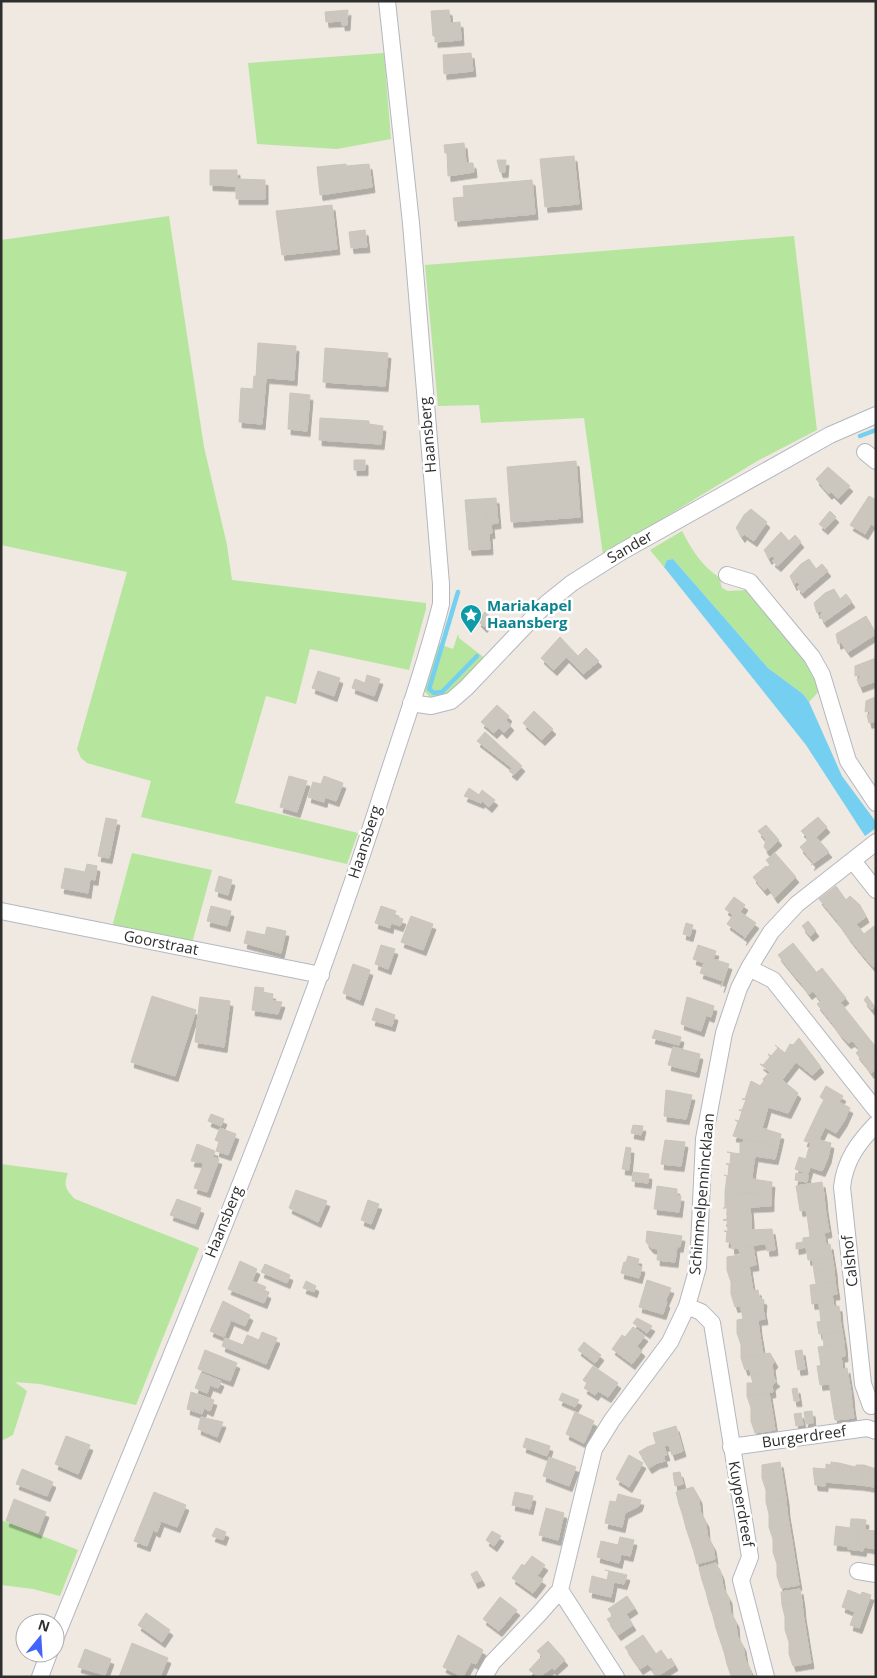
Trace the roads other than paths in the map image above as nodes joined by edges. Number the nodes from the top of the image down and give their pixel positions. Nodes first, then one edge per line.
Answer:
1 (387, 1) edge
2 (876, 415) edge
3 (728, 574) dead end
4 (411, 703) junction
5 (876, 803) edge
6 (876, 842) edge
7 (853, 861) junction
8 (876, 890) edge
9 (1, 911) edge
10 (749, 968) junction
11 (321, 975) junction
12 (876, 1110) edge
13 (876, 1124) edge
14 (687, 1306) junction
15 (873, 1400) edge
16 (871, 1430) edge
17 (731, 1446) junction
18 (858, 1571) dead end
19 (876, 1574) edge
20 (560, 1590) junction
21 (65, 1615) edge
22 (46, 1663) edge
23 (40, 1677) edge
24 (484, 1677) edge
25 (616, 1677) edge
26 (766, 1677) edge

1 - 4 street, Haansberg
2 - 4 street, Sander
3 - 5 street
4 - 11 street, Haansberg
6 - 7 street, Schimmelpennincklaan
7 - 8 street
7 - 10 street, Schimmelpennincklaan
9 - 11 street, Goorstraat
10 - 12 street
10 - 14 street, Schimmelpennincklaan
11 - 21 street, Haansberg
13 - 15 street, Calshof
14 - 17 street
14 - 20 street, Schimmelpennincklaan
15 - 16 street, Calshof
16 - 17 street, Burgerdreef
17 - 26 street, Kuyperdreef
18 - 19 street
20 - 24 street, Schimmelpennincklaan
20 - 25 street
22 - 23 street

